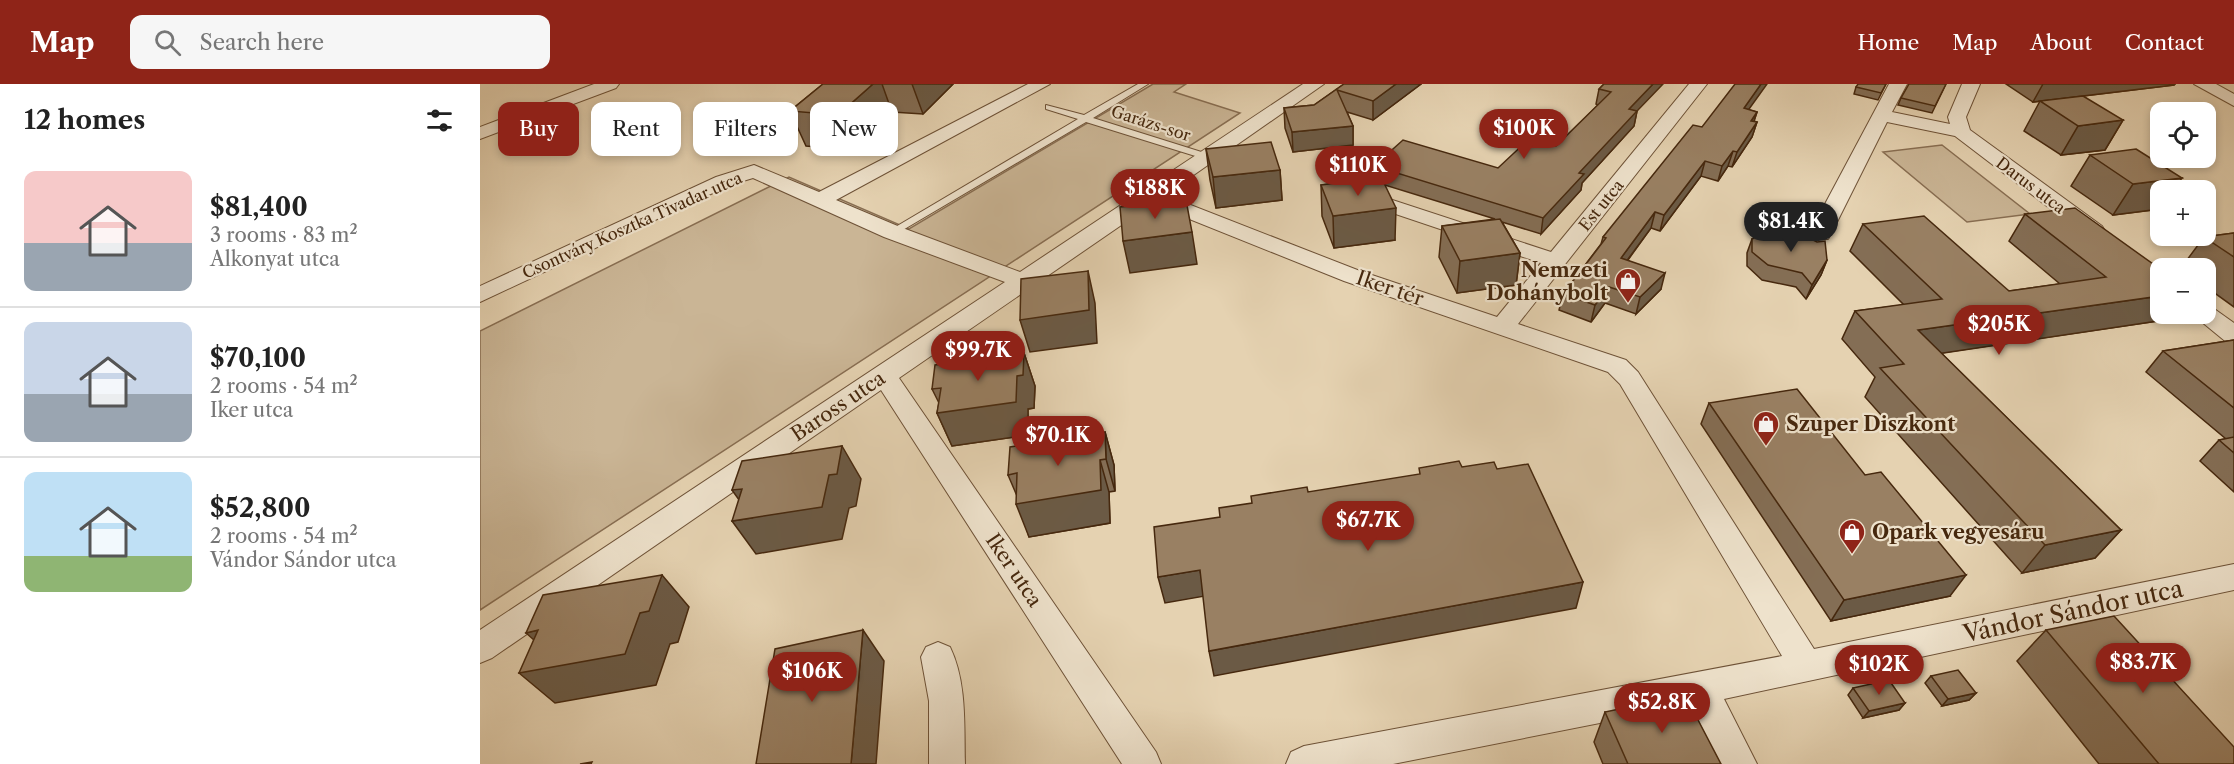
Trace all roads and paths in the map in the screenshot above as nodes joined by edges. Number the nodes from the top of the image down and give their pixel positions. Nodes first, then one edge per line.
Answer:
1 (610, 84) edge
2 (1041, 84) edge
3 (1144, 84) edge
4 (1315, 84) edge
5 (1698, 84) edge
6 (1898, 84) edge
7 (1971, 84) edge
8 (2203, 84) edge
9 (2234, 101) edge
10 (1049, 107) dead end
11 (1883, 116) junction
12 (1085, 118) junction
13 (1961, 132) junction
14 (480, 133) edge
15 (1208, 157) junction
16 (1357, 195) edge
17 (1150, 197) junction
18 (820, 200) junction
19 (892, 232) junction
20 (1820, 234) dead end
21 (2109, 242) edge
22 (1556, 261) junction
23 (1024, 281) junction
24 (480, 295) edge
25 (2216, 321) edge
26 (1503, 326) junction
27 (2234, 335) edge
28 (884, 375) junction
29 (2234, 577) edge
30 (2093, 607) junction
31 (2116, 633) edge
32 (480, 648) edge
33 (938, 657) dead end
34 (1806, 666) junction
35 (1700, 688) junction
36 (947, 764) edge
37 (1143, 764) edge
38 (1304, 764) edge
39 (1739, 764) edge

1 - 14 street
2 - 18 street
3 - 12 lane, Garázs-sor
4 - 15 street, Baross utca
5 - 22 street, Est utca
6 - 11 street
7 - 13 street
8 - 9 street
10 - 12 lane
11 - 13 street, Darus utca
11 - 20 street
12 - 15 lane, Garázs-sor
12 - 19 lane, Garázs-sor
13 - 21 street, Darus utca
15 - 17 street, Baross utca
16 - 22 street
17 - 23 street, Baross utca
17 - 26 street, Iker tér
18 - 19 street, Csontváry Kosztka Tivadar utca
18 - 24 street, Csontváry Kosztka Tivadar utca
19 - 23 street, Csontváry Kosztka Tivadar utca
22 - 26 street, Est utca
23 - 28 street, Baross utca
25 - 27 street
26 - 34 street, Iker tér
28 - 32 street, Baross utca
28 - 37 street, Iker utca
29 - 30 street, Vándor Sándor utca
30 - 31 street
30 - 34 street, Vándor Sándor utca
33 - 36 street
34 - 35 street, Vándor Sándor utca
35 - 38 street, Vándor Sándor utca
35 - 39 street

